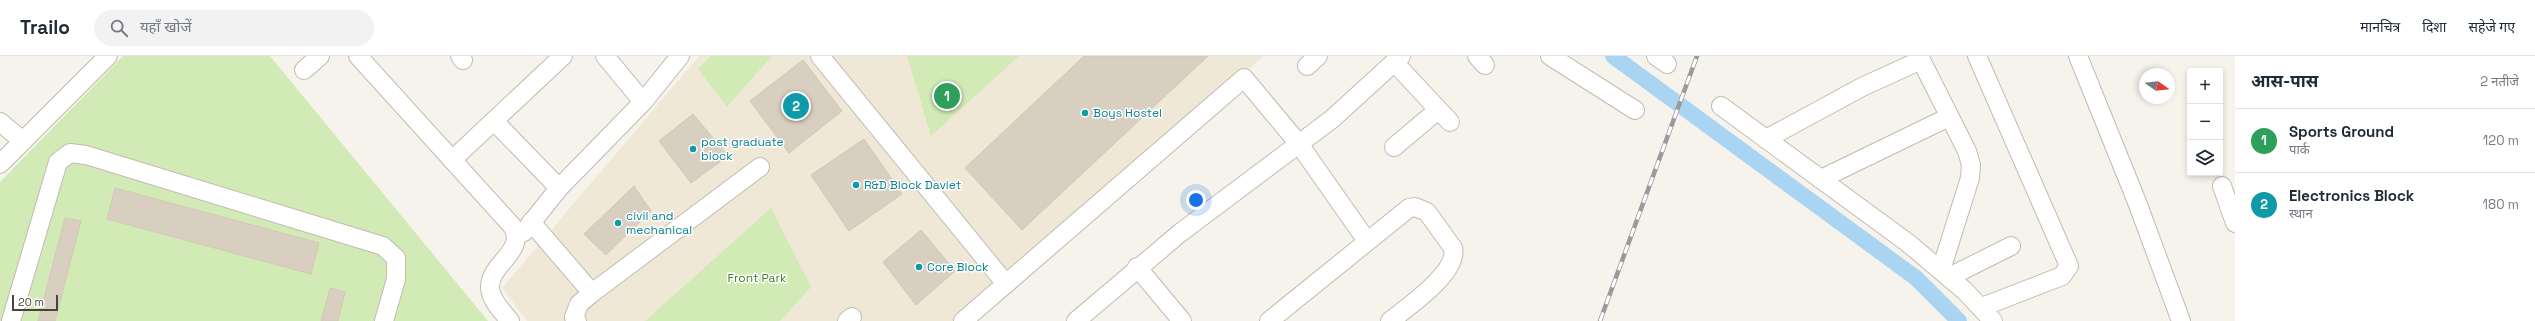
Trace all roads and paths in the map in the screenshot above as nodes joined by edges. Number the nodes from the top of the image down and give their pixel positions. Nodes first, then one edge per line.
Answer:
1 (108, 56) edge
2 (320, 56) edge
3 (358, 56) edge
4 (563, 56) edge
5 (605, 56) edge
6 (680, 56) edge
7 (820, 56) edge
8 (1550, 56) edge
9 (1977, 56) edge
10 (2078, 56) edge
11 (1920, 58) edge
12 (1398, 59) edge
13 (304, 70) dead end
14 (642, 102) junction
15 (1721, 106) dead end
16 (1635, 110) dead end
17 (1949, 117) junction
18 (494, 121) junction
19 (0, 122) edge
20 (1766, 139) junction
21 (23, 141) junction
22 (1299, 144) junction
23 (1394, 147) dead end
24 (452, 160) junction
25 (0, 164) edge
26 (760, 167) dead end
27 (1821, 178) junction
28 (2222, 186) dead end
29 (560, 188) junction
30 (532, 222) junction
31 (2235, 223) edge
32 (1367, 241) junction
33 (516, 242) junction
34 (2012, 246) dead end
35 (1137, 267) junction
36 (1945, 274) junction
37 (1006, 284) junction
38 (592, 293) junction
39 (1982, 307) junction
40 (11, 321) edge
41 (384, 321) edge
42 (510, 321) edge
43 (577, 321) edge
44 (963, 321) edge
45 (1076, 321) edge
46 (1182, 321) edge
47 (1269, 321) edge
48 (1390, 321) edge
49 (1993, 321) edge
50 (2181, 321) edge

1 - 21 street
2 - 13 street
3 - 24 street
4 - 18 street
5 - 14 street
6 - 14 street
7 - 37 street
8 - 16 street
9 - 39 street
10 - 50 street
11 - 17 street
11 - 20 street
12 - 22 street
12 - 23 street
14 - 29 street
15 - 20 street
17 - 27 street
17 - 36 street
18 - 24 street
18 - 29 street
19 - 21 street
20 - 27 street
21 - 25 street
22 - 32 street
22 - 35 street
22 - 37 street
24 - 33 street
26 - 38 street
27 - 36 street
28 - 31 street
29 - 30 street
30 - 33 street
30 - 38 street
32 - 47 street
32 - 48 street
33 - 42 street
34 - 36 street
35 - 45 street
35 - 46 street
36 - 39 street
37 - 44 street
38 - 43 street
39 - 49 street
40 - 41 street

